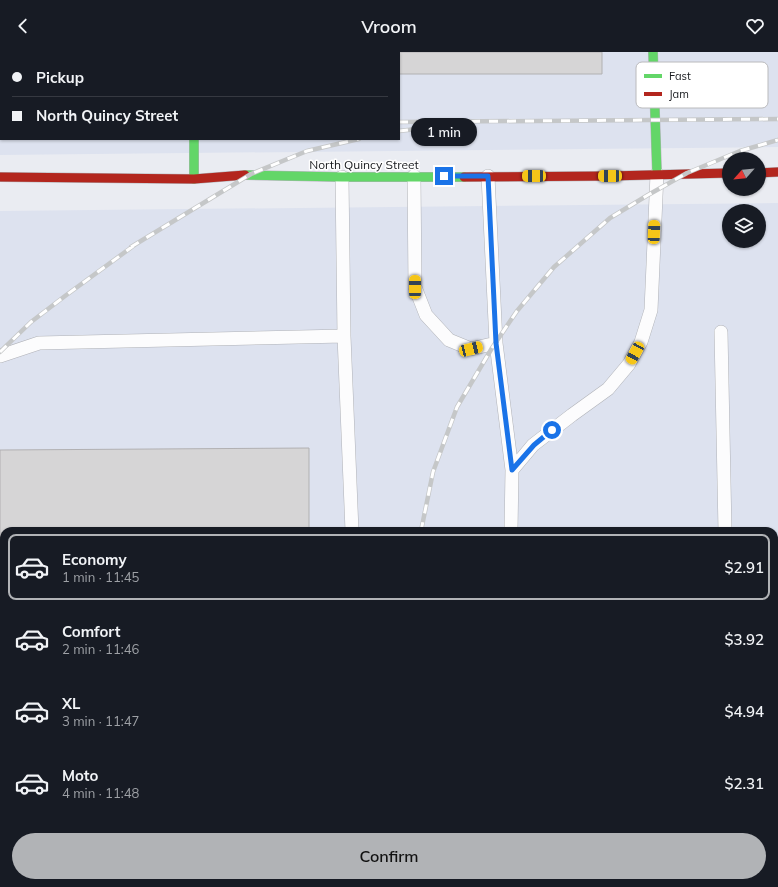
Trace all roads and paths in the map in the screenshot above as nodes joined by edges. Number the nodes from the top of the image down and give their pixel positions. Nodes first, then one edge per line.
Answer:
1 (652, 52) edge
2 (652, 62) edge
3 (654, 108) edge
4 (194, 140) edge
5 (778, 172) edge
6 (722, 173) edge
7 (766, 173) edge
8 (657, 174) junction
9 (414, 176) junction
10 (488, 176) junction
11 (0, 177) edge
12 (342, 177) junction
13 (194, 179) junction
14 (721, 332) dead end
15 (344, 336) junction
16 (496, 343) junction
17 (0, 356) edge
18 (512, 470) junction
19 (352, 527) edge
20 (511, 527) edge
21 (725, 527) edge

1 - 2 street
3 - 8 street
4 - 13 street
5 - 7 street
6 - 8 street, North Quincy Street
8 - 10 street, North Quincy Street
8 - 18 lane
9 - 10 street, North Quincy Street
9 - 12 street, North Quincy Street
9 - 16 lane
10 - 16 lane
11 - 13 street, North Quincy Street
12 - 13 street, North Quincy Street
12 - 15 lane
14 - 21 lane
15 - 17 lane
15 - 19 lane
16 - 18 lane
18 - 20 lane

